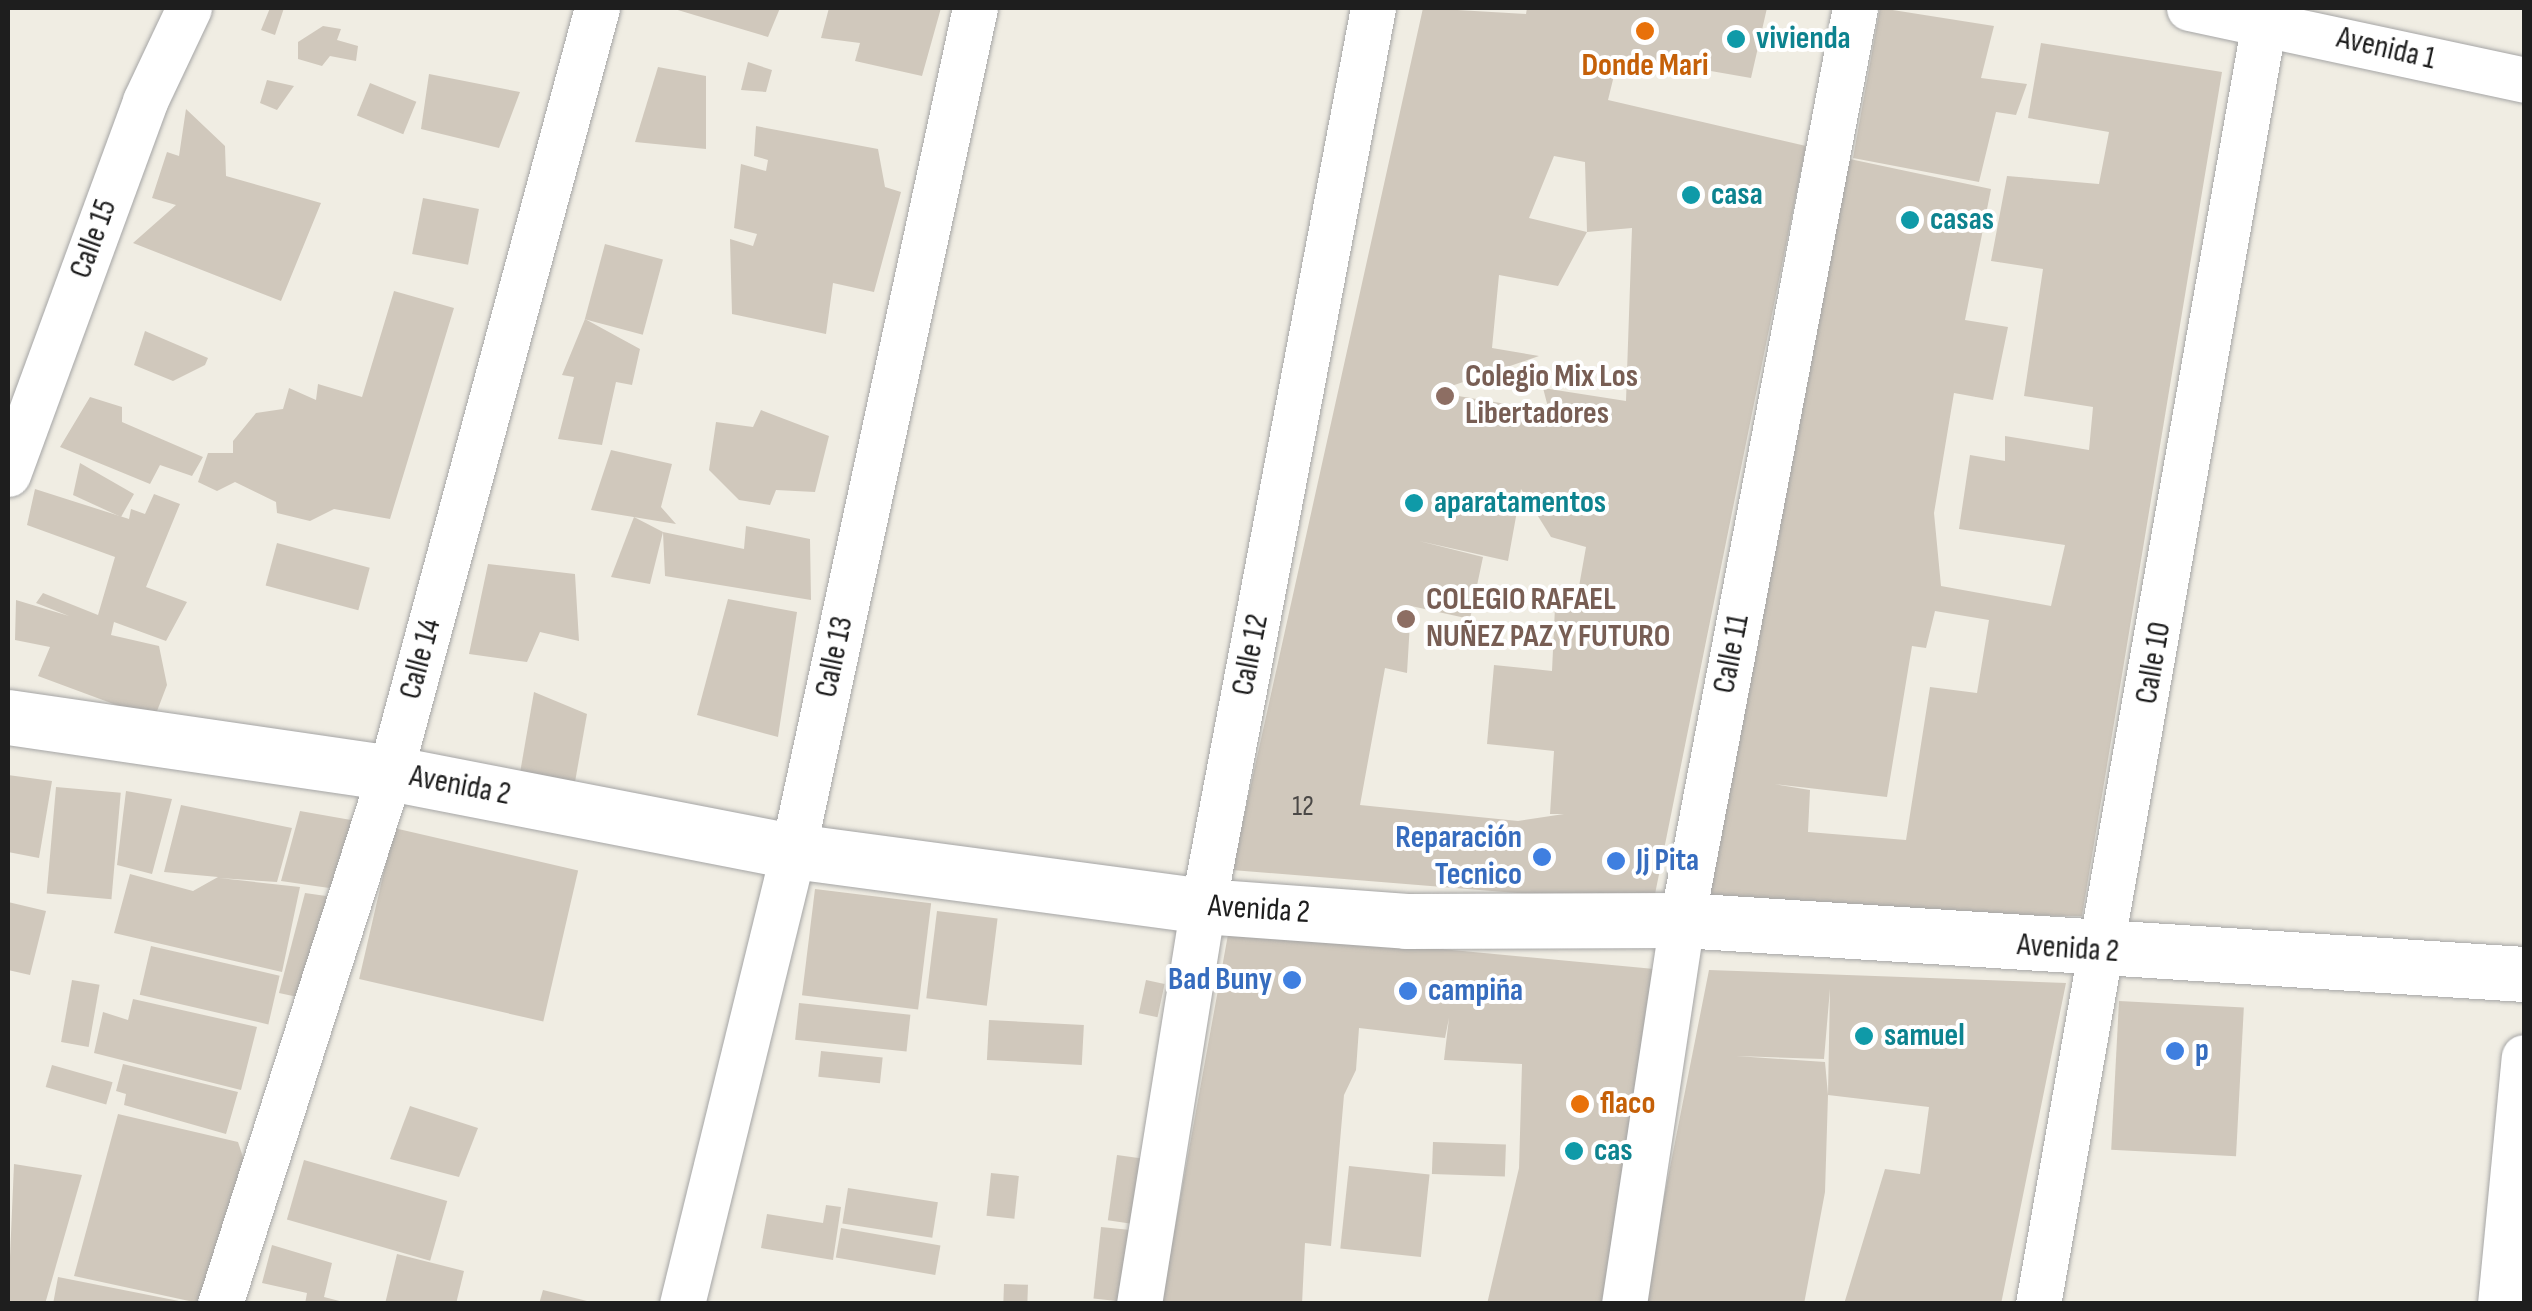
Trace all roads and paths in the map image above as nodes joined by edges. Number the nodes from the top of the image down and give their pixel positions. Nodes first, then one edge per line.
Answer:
1 (190, 8) edge
2 (597, 8) edge
3 (975, 8) edge
4 (1373, 8) edge
5 (1855, 8) edge
6 (2189, 8) edge
7 (2264, 22) junction
8 (2524, 80) edge
9 (8, 474) edge
10 (8, 717) edge
11 (390, 772) junction
12 (793, 851) junction
13 (1203, 906) junction
14 (1682, 920) junction
15 (2104, 952) junction
16 (2524, 974) edge
17 (2524, 1056) edge
18 (220, 1304) edge
19 (682, 1304) edge
20 (1139, 1304) edge
21 (1624, 1304) edge
22 (2038, 1304) edge
23 (2500, 1304) edge

1 - 9 street, Calle 15
2 - 11 street, Calle 14
3 - 12 street, Calle 13
4 - 13 street, Calle 12
5 - 14 street, Calle 11
6 - 7 street, Avenida 1
7 - 8 street, Avenida 1
7 - 15 street, Calle 10
10 - 11 street, Avenida 2
11 - 12 street, Avenida 2
11 - 18 street, Calle 14
12 - 13 street, Avenida 2
12 - 19 street, Calle 13
13 - 14 street, Avenida 2
13 - 20 street, Calle 12
14 - 15 street, Avenida 2
14 - 21 street, Calle 11
15 - 16 street, Avenida 2
15 - 22 street, Calle 10
17 - 23 street

